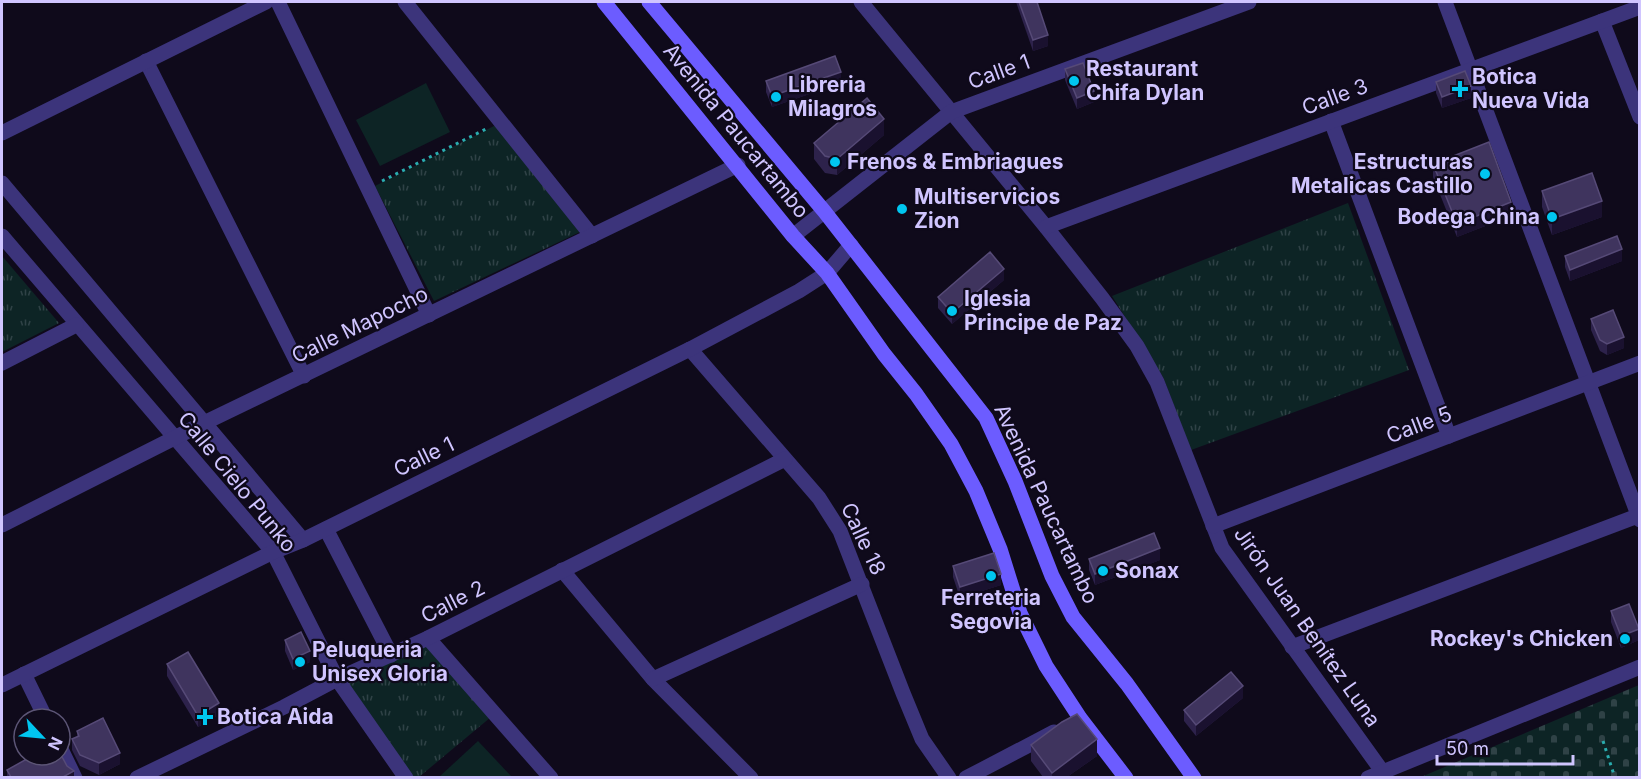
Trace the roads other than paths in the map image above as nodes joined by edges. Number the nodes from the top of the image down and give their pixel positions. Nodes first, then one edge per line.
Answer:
1 (266, 2) edge
2 (278, 2) edge
3 (405, 2) edge
4 (604, 2) edge
5 (649, 2) edge
6 (861, 2) edge
7 (1249, 2) edge
8 (1445, 2) edge
9 (1640, 7) edge
10 (1602, 21) junction
11 (146, 62) junction
12 (1471, 69) junction
13 (951, 112) junction
14 (1640, 117) edge
15 (1331, 121) junction
16 (2, 133) edge
17 (738, 165) junction
18 (2, 183) edge
19 (824, 211) junction
20 (1046, 227) junction
21 (2, 236) edge
22 (592, 236) junction
23 (794, 236) junction
24 (851, 245) junction
25 (827, 273) junction
26 (429, 315) junction
27 (76, 325) junction
28 (690, 349) junction
29 (2, 363) edge
30 (1640, 363) edge
31 (304, 376) junction
32 (1588, 382) junction
33 (204, 423) junction
34 (1449, 436) junction
35 (176, 438) junction
36 (785, 459) junction
37 (1639, 517) edge
38 (2, 525) edge
39 (1213, 526) junction
40 (326, 529) junction
41 (303, 540) junction
42 (273, 552) junction
43 (562, 570) junction
44 (862, 584) junction
45 (428, 638) junction
46 (1292, 647) junction
47 (391, 655) junction
48 (1640, 667) edge
49 (24, 674) junction
50 (337, 679) junction
51 (653, 680) junction
52 (2, 685) edge
53 (40, 707) edge
54 (1080, 718) junction
55 (1375, 774) edge
56 (137, 777) edge
57 (404, 777) edge
58 (551, 777) edge
59 (751, 777) edge
60 (949, 777) edge
61 (966, 777) edge
62 (1126, 777) edge
63 (1194, 777) edge

1 - 11 street
2 - 26 street
3 - 22 street
4 - 17 main road, Avenida Paucartambo
5 - 19 main road, Avenida Paucartambo
6 - 13 street, Jirón Juan Benítez Luna
7 - 13 street, Calle 1
8 - 12 street
9 - 10 street, Calle 3
10 - 12 street, Calle 3
10 - 14 street
11 - 16 street
11 - 31 street
12 - 15 street, Calle 3
12 - 32 street
13 - 19 street, Calle 1
13 - 20 street, Jirón Juan Benítez Luna
15 - 20 street, Calle 3
15 - 34 street
17 - 22 street, Calle Mapocho
17 - 23 main road, Avenida Paucartambo
18 - 33 street, Calle Cielo Punko
19 - 23 street, Calle 1
19 - 24 main road, Avenida Paucartambo
20 - 39 street, Jirón Juan Benítez Luna
21 - 27 street, Calle Cielo Punko
22 - 26 street, Calle Mapocho
23 - 25 main road, Avenida Paucartambo
24 - 25 street, Calle 1
24 - 63 main road, Avenida Paucartambo
25 - 28 street, Calle 1
25 - 54 main road, Avenida Paucartambo
26 - 31 street, Calle Mapocho
27 - 29 street
27 - 35 street, Calle Cielo Punko
28 - 36 street, Calle 18
28 - 40 street, Calle 1
30 - 32 street, Calle 5
31 - 33 street, Calle Mapocho
32 - 34 street, Calle 5
32 - 37 street
33 - 35 street, Calle Mapocho
33 - 41 street, Calle Cielo Punko
34 - 39 street, Calle 5
35 - 38 street, Calle Mapocho
35 - 42 street, Calle Cielo Punko
36 - 43 street, Calle 2
36 - 44 street, Calle 18
37 - 46 street
39 - 46 street, Jirón Juan Benítez Luna
40 - 41 street, Calle 1
40 - 47 street
41 - 42 street, Calle 1
42 - 49 street, Calle 1
42 - 50 street, Calle Cielo Punko
43 - 45 street, Calle 2
43 - 51 street
44 - 51 street
44 - 60 street, Calle 18
45 - 47 street, Calle 2
45 - 58 street
46 - 55 street, Jirón Juan Benítez Luna
47 - 50 street, Calle 2
48 - 55 street
49 - 52 street, Calle 1
49 - 53 street
50 - 56 street, Calle 2
50 - 57 street, Calle Cielo Punko
51 - 59 street
54 - 61 street
54 - 62 main road, Avenida Paucartambo

